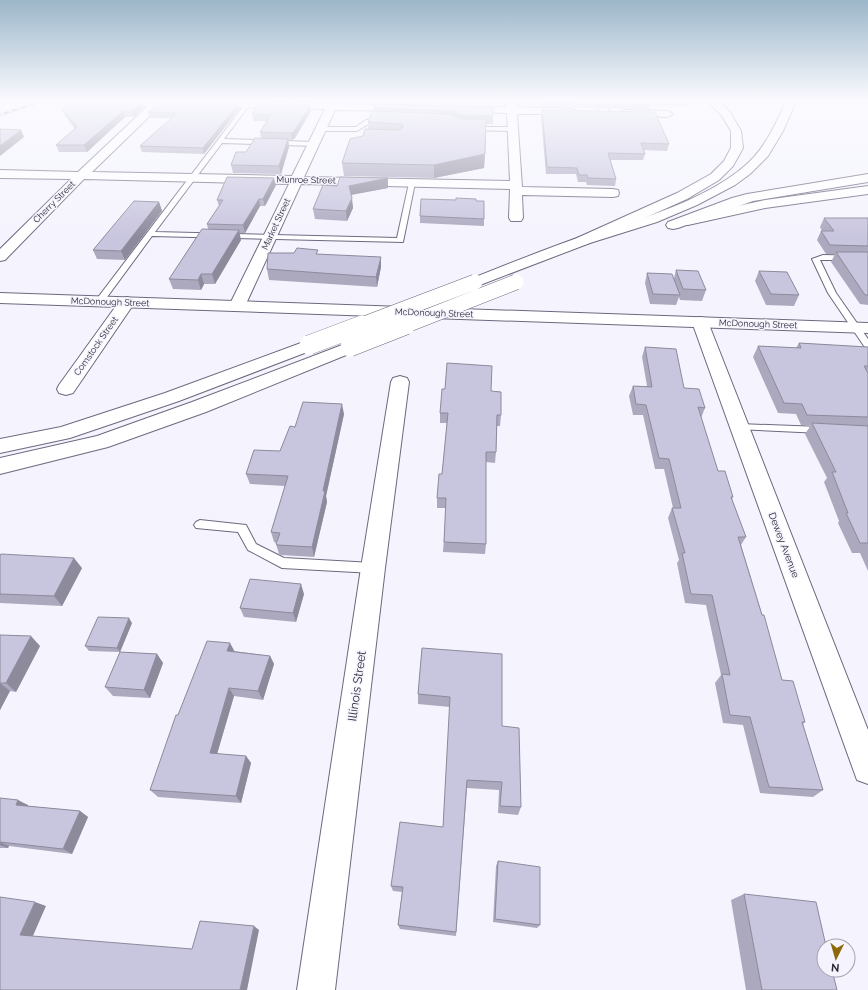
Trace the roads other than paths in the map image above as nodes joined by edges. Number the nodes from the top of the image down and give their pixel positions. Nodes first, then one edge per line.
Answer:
1 (113, 145) edge
2 (217, 145) edge
3 (313, 145) edge
4 (513, 145) edge
5 (737, 145) edge
6 (769, 145) edge
7 (0, 174) edge
8 (81, 176) junction
9 (191, 178) junction
10 (868, 178) edge
11 (297, 180) junction
12 (412, 182) junction
13 (516, 188) junction
14 (868, 190) edge
15 (613, 194) dead end
16 (516, 218) dead end
17 (674, 225) junction
18 (149, 234) junction
19 (270, 237) junction
20 (582, 241) junction
21 (605, 248) dead end
22 (0, 257) edge
23 (868, 258) edge
24 (523, 279) dead end
25 (0, 298) edge
26 (99, 302) junction
27 (127, 302) junction
28 (237, 306) junction
29 (700, 322) junction
30 (862, 327) edge
31 (868, 346) edge
32 (400, 382) dead end
33 (66, 389) dead end
34 (739, 427) junction
35 (830, 431) edge
36 (0, 446) edge
37 (0, 466) edge
38 (200, 525) dead end
39 (373, 568) junction
40 (868, 769) edge
41 (316, 990) edge

1 - 8 main road, Cherry Street
2 - 9 lane
3 - 11 main road, Market Street
4 - 13 main road
5 - 20 main road
6 - 20 main road
7 - 8 main road, Munroe Street
8 - 9 main road, Munroe Street
8 - 22 main road, Cherry Street
9 - 11 main road, Munroe Street
9 - 18 lane
10 - 17 main road
11 - 12 main road, Munroe Street
11 - 19 main road, Market Street
12 - 13 main road, Munroe Street
12 - 19 lane
13 - 15 main road, Munroe Street
13 - 16 main road
14 - 17 main road
17 - 21 main road
18 - 19 lane
18 - 26 lane
19 - 28 main road, Market Street
20 - 36 main road, bridge
23 - 30 lane
24 - 37 main road, bridge
25 - 26 main road, McDonough Street
26 - 27 main road, McDonough Street
27 - 28 main road, McDonough Street
27 - 33 main road, Comstock Street
28 - 29 main road, McDonough Street
29 - 30 main road, McDonough Street
29 - 34 main road, Dewey Avenue
30 - 31 lane
32 - 39 main road, Illinois Street
34 - 35 lane
34 - 40 main road, Dewey Avenue
38 - 39 lane
39 - 41 main road, Illinois Street

